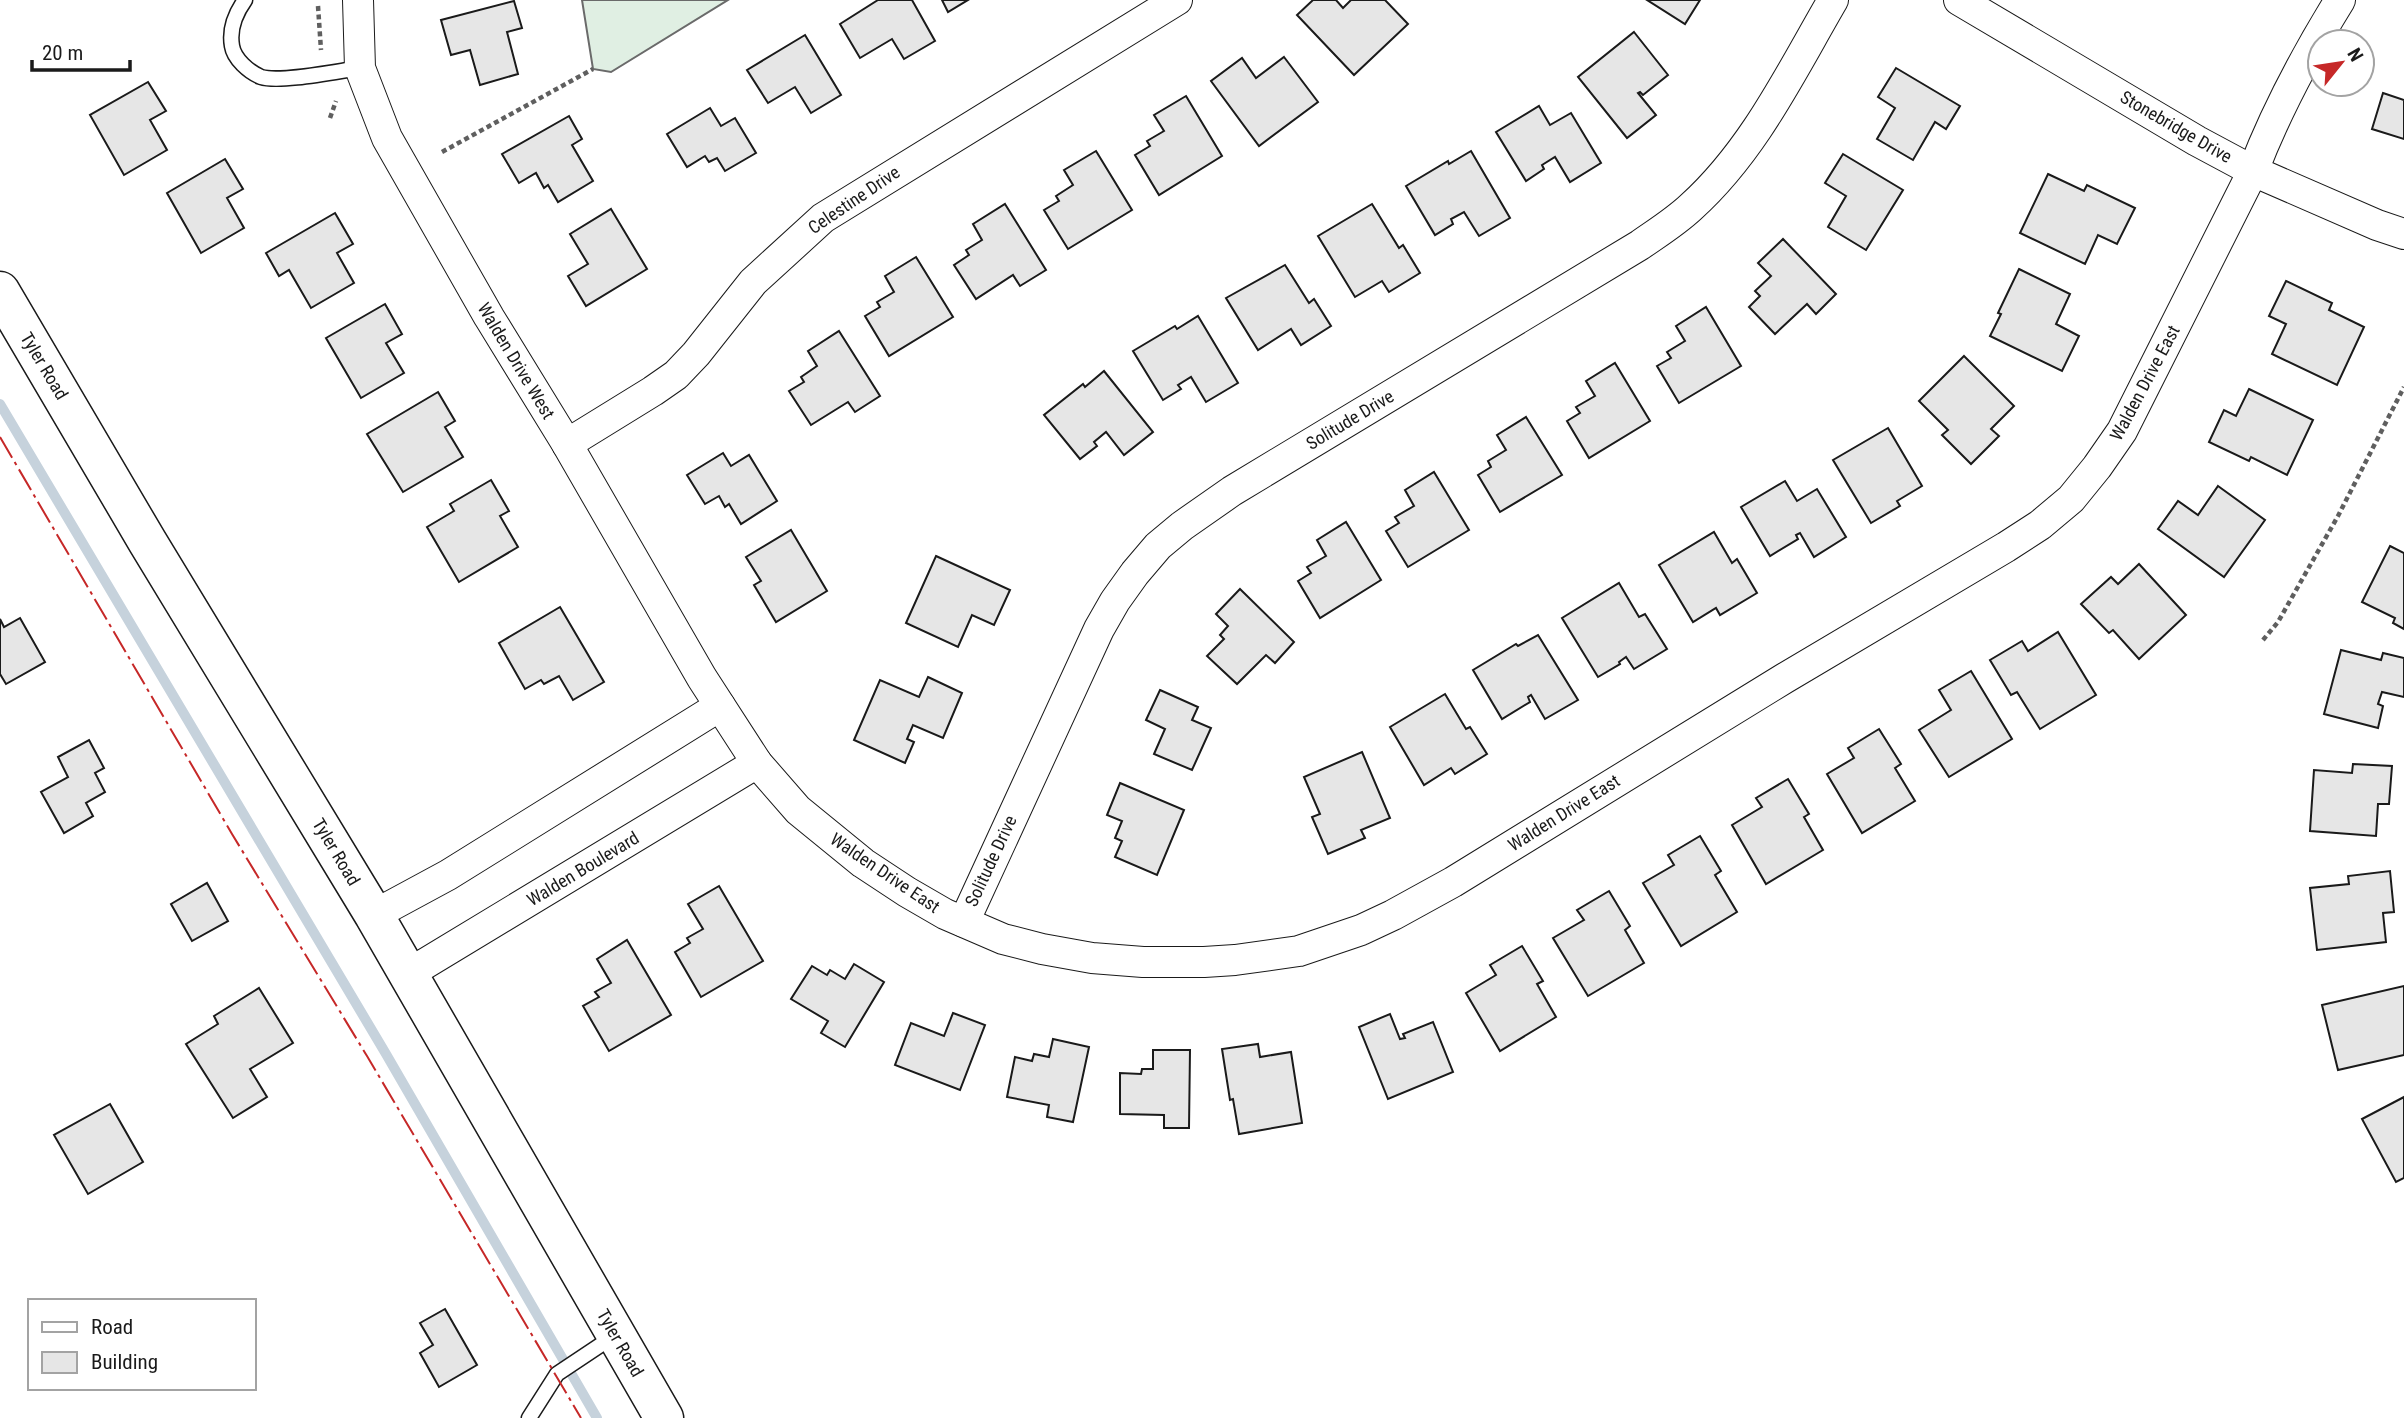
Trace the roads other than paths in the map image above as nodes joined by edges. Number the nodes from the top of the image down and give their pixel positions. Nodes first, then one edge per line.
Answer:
1 (245, 0) edge
2 (358, 0) edge
3 (1177, 0) edge
4 (1833, 0) edge
5 (1959, 0) edge
6 (2340, 0) edge
7 (360, 68) junction
8 (2253, 171) junction
9 (2404, 234) edge
10 (0, 291) edge
11 (567, 444) junction
12 (720, 706) junction
13 (757, 763) junction
14 (374, 915) junction
15 (964, 922) junction
16 (408, 974) junction
17 (615, 1335) junction
18 (529, 1418) edge
19 (664, 1418) edge

1 - 7 lane
2 - 7 street, Walden Drive West
3 - 11 street, Celestine Drive
4 - 15 street, Solitude Drive
5 - 8 street, Stonebridge Drive
6 - 8 street, Walden Drive East
7 - 11 street, Walden Drive West
8 - 9 street, Stonebridge Drive
8 - 15 street, Walden Drive East
10 - 14 street, Tyler Road
11 - 12 street, Walden Drive West
12 - 13 street, Walden Drive East
12 - 14 street
13 - 15 street, Walden Drive East
13 - 16 street, Walden Boulevard
14 - 16 street, Tyler Road
16 - 17 street, Tyler Road
17 - 18 lane
17 - 19 street, Tyler Road

